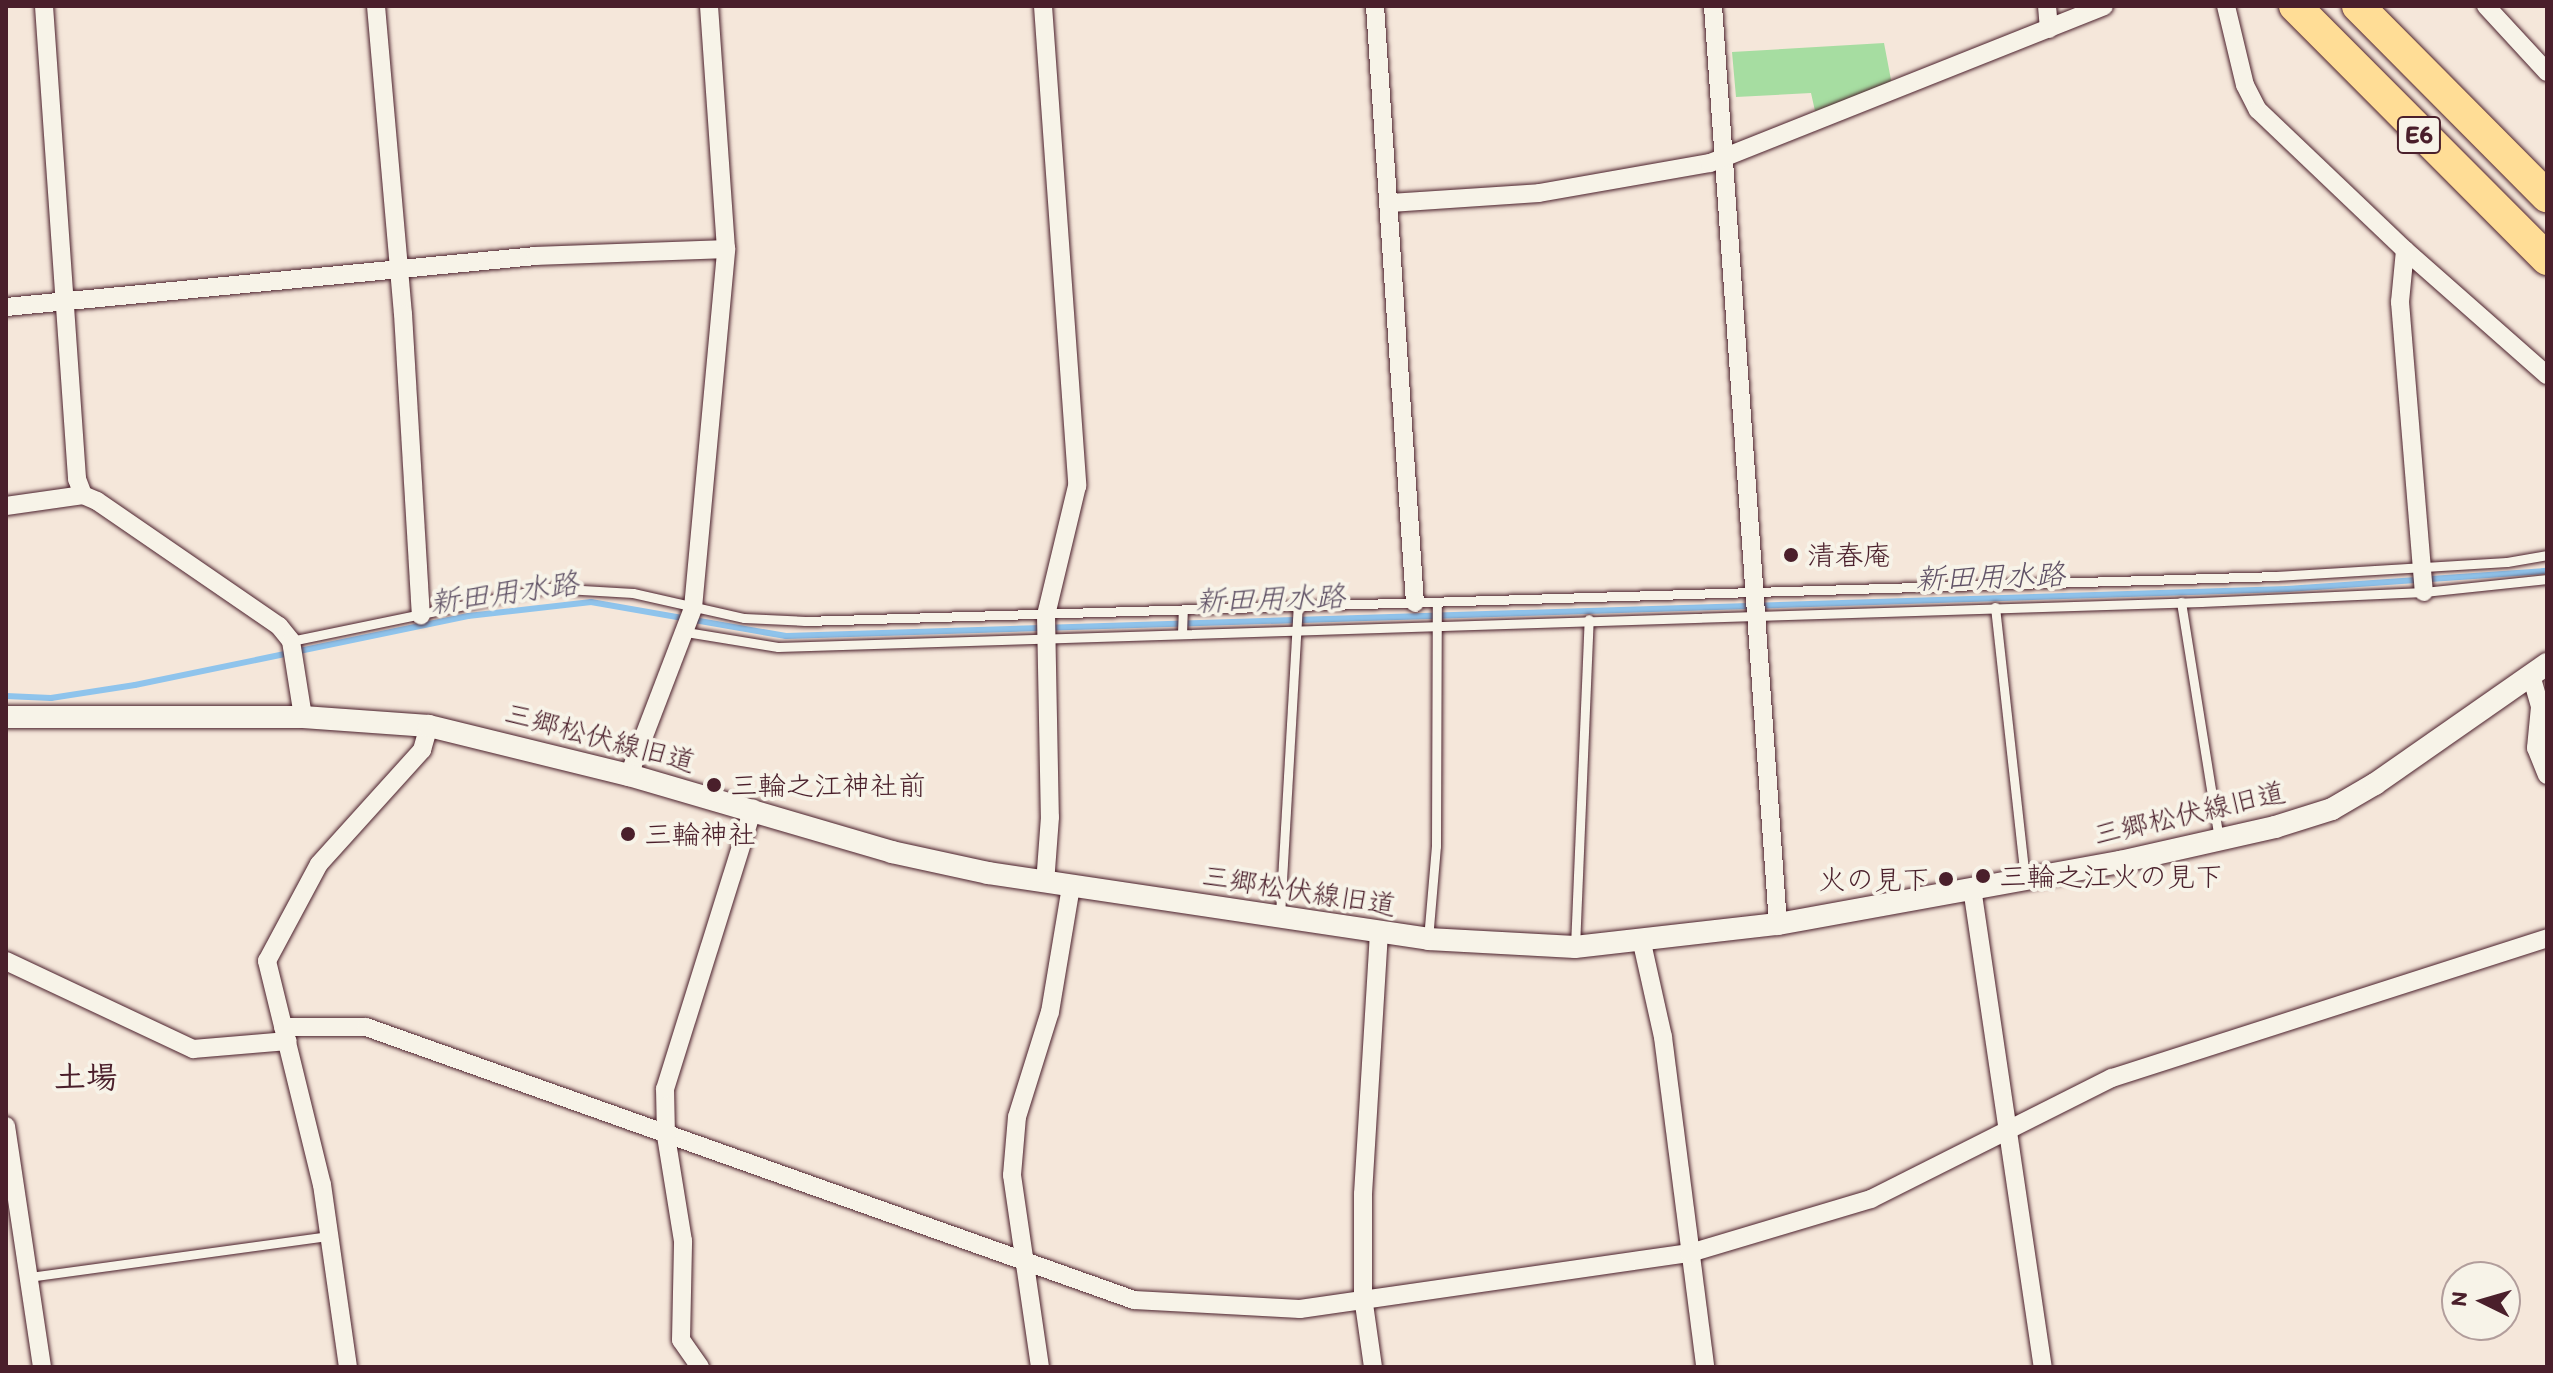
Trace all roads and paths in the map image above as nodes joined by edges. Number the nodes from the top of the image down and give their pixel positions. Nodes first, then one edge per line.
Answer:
1 (44, 6) edge
2 (376, 6) edge
3 (709, 6) edge
4 (1043, 6) edge
5 (1375, 6) edge
6 (1713, 6) edge
7 (2047, 6) edge
8 (2104, 6) edge
9 (2226, 6) edge
10 (2295, 6) edge
11 (2358, 6) edge
12 (2486, 6) edge
13 (2049, 29) junction
14 (2547, 72) edge
15 (1724, 159) junction
16 (2547, 196) edge
17 (1390, 203) junction
18 (726, 249) junction
19 (2405, 250) junction
20 (2547, 259) edge
21 (398, 273) junction
22 (67, 301) junction
23 (6, 307) edge
24 (2547, 375) edge
25 (83, 495) junction
26 (6, 506) edge
27 (2547, 555) edge
28 (2422, 568) junction
29 (2547, 579) edge
30 (2424, 592) junction
31 (1755, 593) junction
32 (2181, 602) junction
33 (1415, 603) junction
34 (1437, 603) junction
35 (1298, 606) junction
36 (1995, 607) junction
37 (693, 608) junction
38 (1183, 611) junction
39 (421, 615) junction
40 (1046, 615) junction
41 (1757, 616) junction
42 (1589, 619) junction
43 (1436, 627) junction
44 (1298, 629) junction
45 (686, 632) junction
46 (1182, 634) junction
47 (1046, 639) junction
48 (291, 641) junction
49 (2539, 669) edge
50 (6, 717) edge
51 (303, 717) junction
52 (429, 726) junction
53 (629, 775) junction
54 (2547, 775) edge
55 (753, 809) junction
56 (2219, 841) junction
57 (2025, 878) junction
58 (1045, 883) junction
59 (1071, 887) junction
60 (1972, 888) junction
61 (1280, 917) junction
62 (1778, 924) junction
63 (1379, 933) junction
64 (2547, 938) edge
65 (1428, 939) junction
66 (1642, 943) junction
67 (1575, 947) junction
68 (6, 961) edge
69 (285, 1034) junction
70 (6, 1126) edge
71 (2008, 1129) junction
72 (666, 1136) junction
73 (14, 1236) edge
74 (330, 1236) junction
75 (1690, 1253) junction
76 (1024, 1261) junction
77 (29, 1277) junction
78 (1363, 1297) junction
79 (42, 1367) edge
80 (348, 1367) edge
81 (700, 1367) edge
82 (1040, 1367) edge
83 (1373, 1367) edge
84 (1705, 1367) edge
85 (2043, 1367) edge

1 - 22 street
2 - 21 street
3 - 18 street
4 - 40 street
5 - 17 street
6 - 15 street
7 - 13 street
8 - 13 street
9 - 19 street
10 - 20 highway, E6
11 - 16 highway, E6
12 - 14 street
13 - 15 street
15 - 17 street
15 - 31 street
17 - 33 street
18 - 21 street
18 - 37 street
19 - 24 street
19 - 28 street
21 - 22 street
21 - 39 street
22 - 23 street
22 - 25 street
25 - 26 street
25 - 48 street
27 - 28 lane
28 - 30 street
28 - 31 lane
29 - 30 lane
30 - 32 lane
31 - 34 lane
31 - 41 street
32 - 36 lane
32 - 56 lane
33 - 34 lane
33 - 35 lane
34 - 43 lane
35 - 38 lane
35 - 44 lane
36 - 41 lane
36 - 57 lane
37 - 39 lane
37 - 40 lane
37 - 45 street
38 - 40 lane
38 - 46 lane
39 - 48 lane
40 - 47 street
41 - 42 lane
41 - 62 street
42 - 43 lane
42 - 67 lane
43 - 44 lane
43 - 65 lane
44 - 46 lane
44 - 61 lane
45 - 47 lane
45 - 53 street
46 - 47 lane
47 - 58 street
48 - 51 street
49 - 54 street
49 - 56 street, 三郷松伏線旧道
50 - 51 street, 三郷松伏線旧道
51 - 52 street, 三郷松伏線旧道
52 - 53 street, 三郷松伏線旧道
52 - 69 street
53 - 55 street, 三郷松伏線旧道
55 - 58 street, 三郷松伏線旧道
55 - 72 street
56 - 57 street, 三郷松伏線旧道
57 - 60 street, 三郷松伏線旧道
58 - 59 street, 三郷松伏線旧道
59 - 61 street, 三郷松伏線旧道
59 - 76 street
60 - 62 street, 三郷松伏線旧道
60 - 71 street
61 - 63 street, 三郷松伏線旧道
62 - 66 street, 三郷松伏線旧道
63 - 65 street, 三郷松伏線旧道
63 - 78 street
64 - 71 street
65 - 67 street, 三郷松伏線旧道
66 - 67 street, 三郷松伏線旧道
66 - 75 street
68 - 69 street
69 - 72 street
69 - 74 street
70 - 73 street
71 - 75 street
71 - 85 street
72 - 76 street
72 - 81 street
73 - 77 street
74 - 77 lane
74 - 80 street
75 - 78 street
75 - 84 street
76 - 78 street
76 - 82 street
77 - 79 street
78 - 83 street

